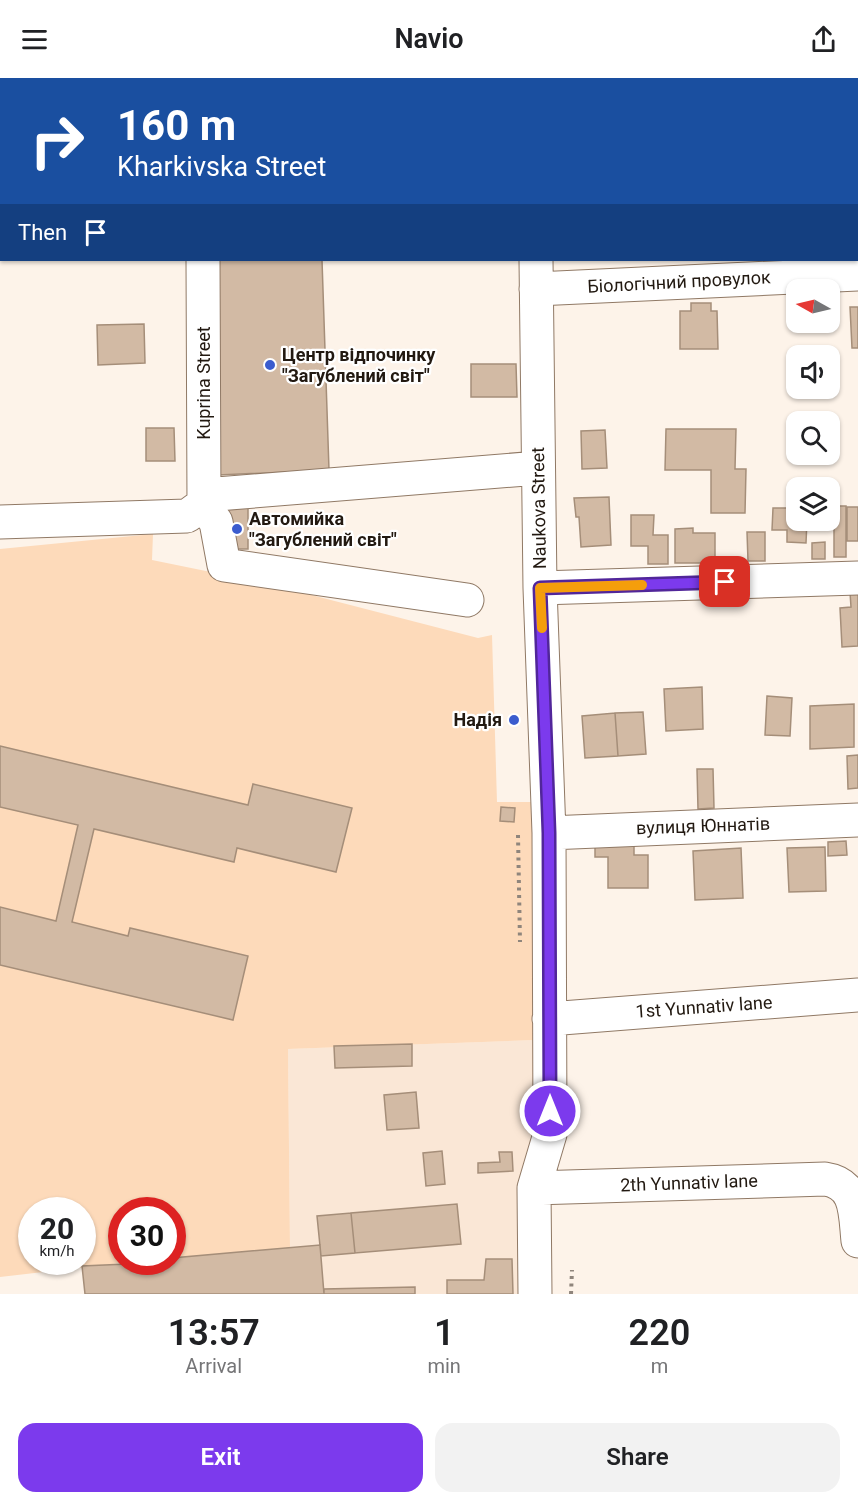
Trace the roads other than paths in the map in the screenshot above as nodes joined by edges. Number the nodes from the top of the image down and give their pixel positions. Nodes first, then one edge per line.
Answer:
1 (203, 261) edge
2 (536, 274) edge
3 (858, 274) edge
4 (538, 468) junction
5 (204, 506) junction
6 (0, 522) edge
7 (858, 578) edge
8 (540, 588) junction
9 (467, 600) dead end
10 (858, 820) edge
11 (549, 833) junction
12 (858, 995) edge
13 (549, 1019) junction
14 (534, 1188) junction
15 (858, 1242) edge
16 (536, 1294) edge

1 - 5 street, Kuprina Street
2 - 3 street, Біологічний провулок
2 - 4 street, Naukova Street
4 - 5 street
4 - 8 street, Naukova Street
5 - 6 street
5 - 9 street
7 - 8 street
8 - 11 street, Naukova Street
10 - 11 street, вулиця Юннатів
11 - 13 street, Naukova Street
12 - 13 street, 1st Yunnativ lane
13 - 14 street, Naukova Street
14 - 15 street, 2th Yunnativ lane
14 - 16 street, Naukova Street

